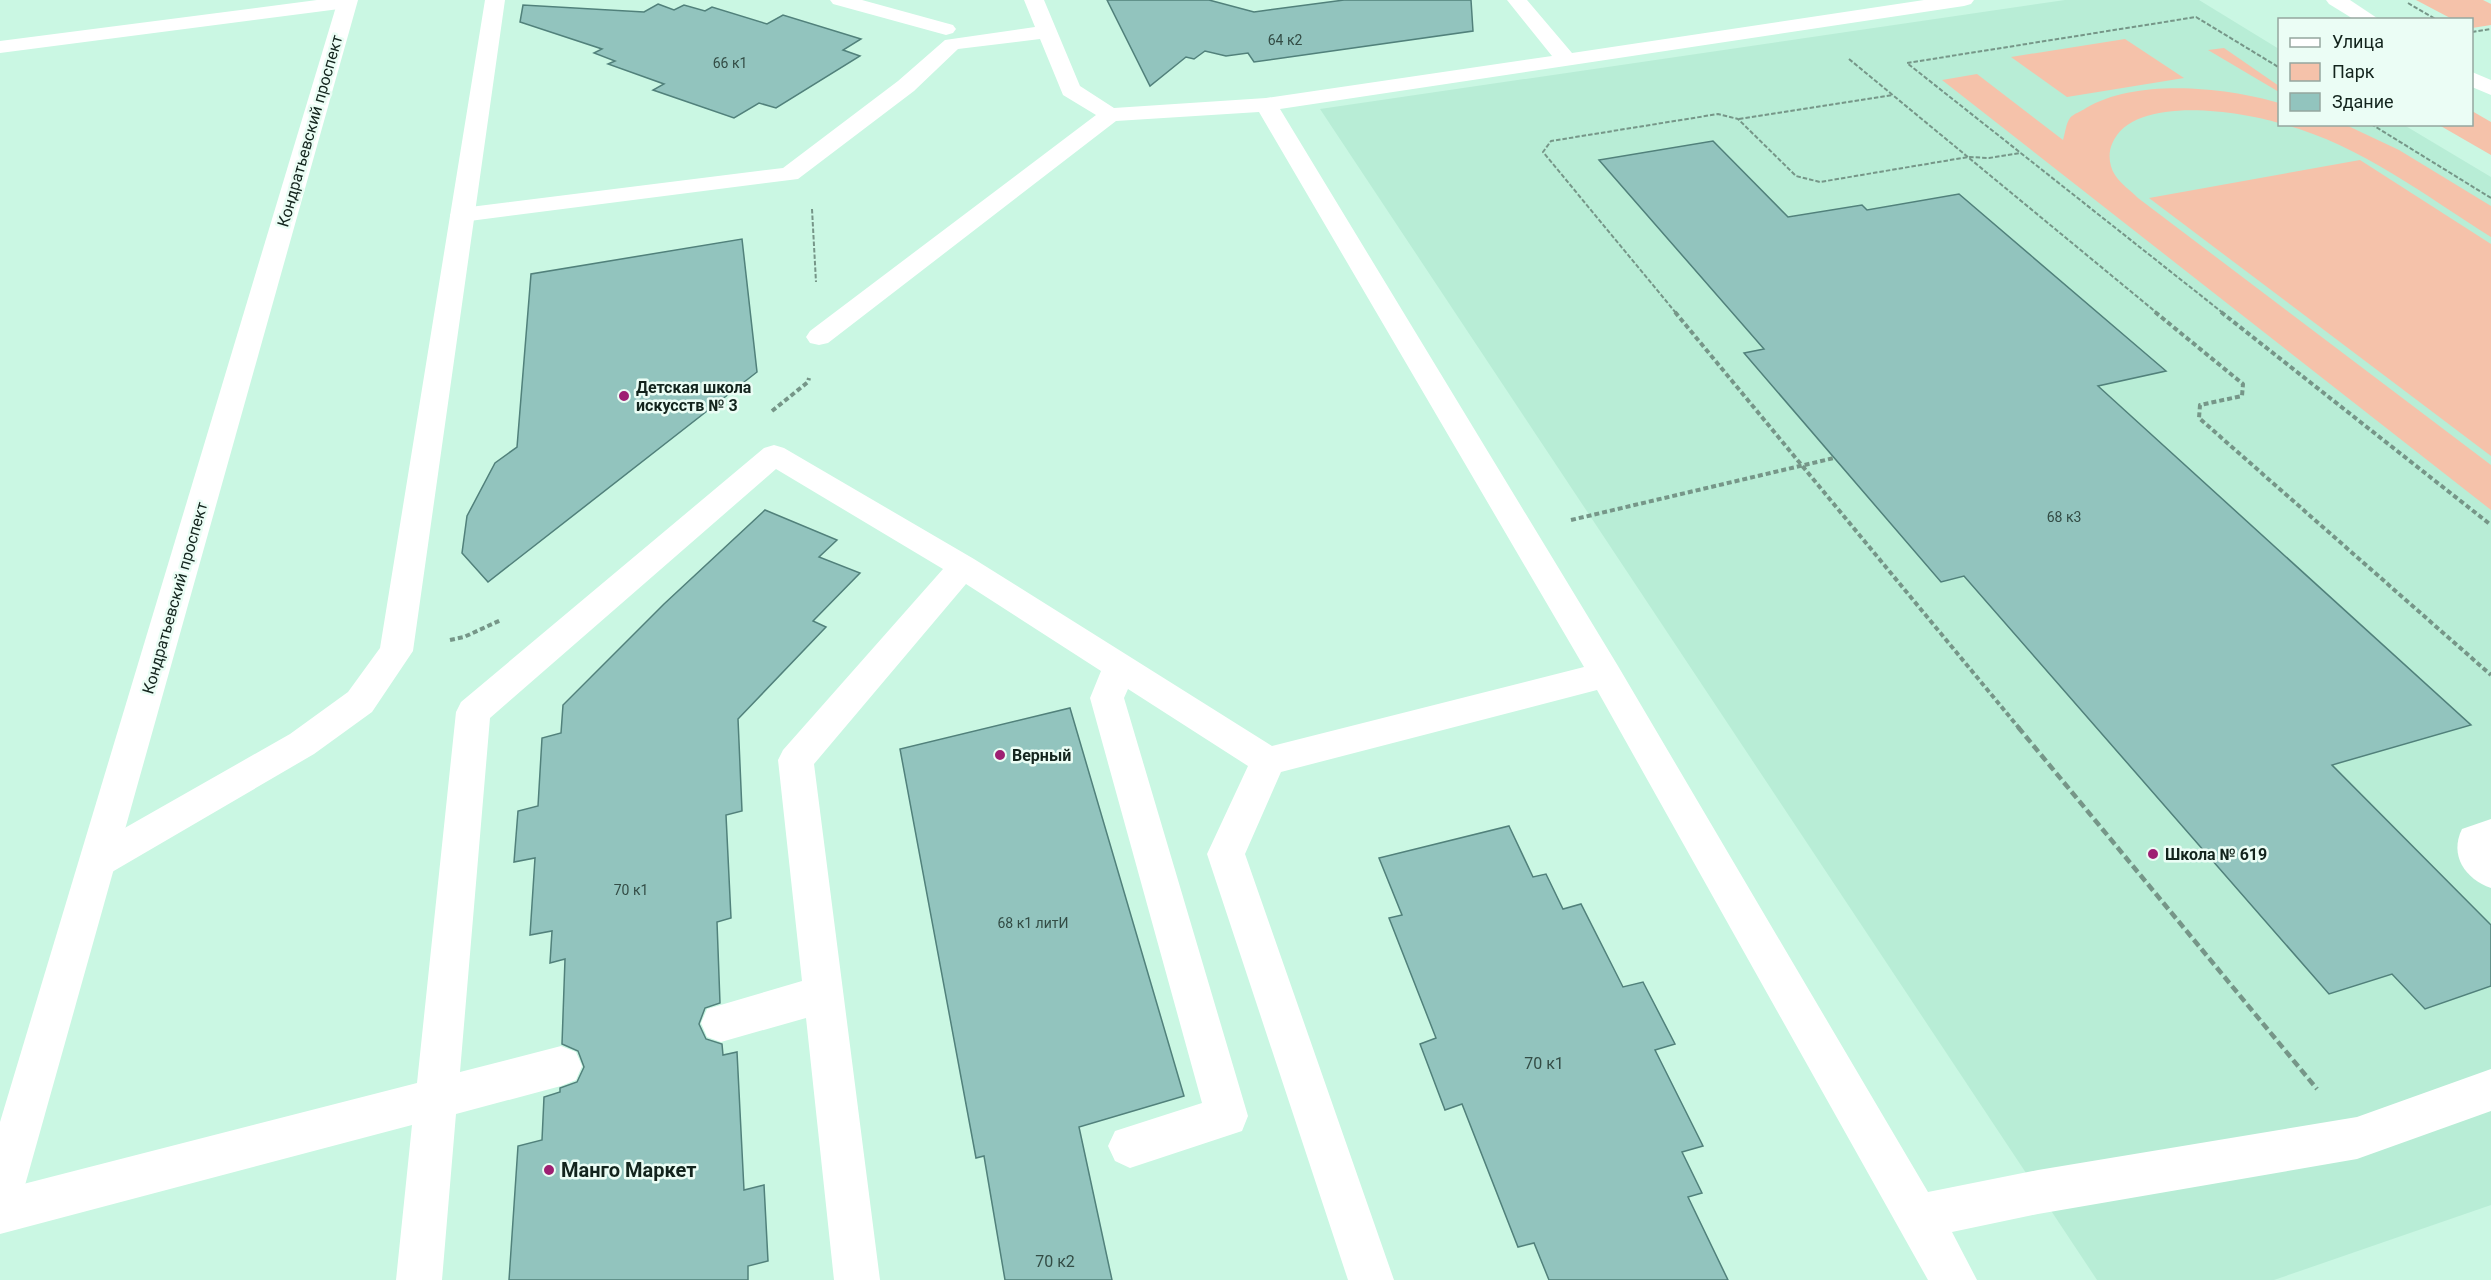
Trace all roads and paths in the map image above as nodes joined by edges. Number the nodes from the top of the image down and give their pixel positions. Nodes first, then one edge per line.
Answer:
1 (495, 0) edge
2 (840, 0) edge
3 (1034, 0) edge
4 (1517, 0) edge
5 (1964, 0) edge
6 (2336, 0) edge
7 (2402, 0) edge
8 (348, 1) edge
9 (939, 10) dead end
10 (2367, 18) edge
11 (2434, 18) edge
12 (1807, 24) junction
13 (2491, 29) edge
14 (1047, 32) junction
15 (2473, 32) edge
16 (949, 36) junction
17 (0, 47) edge
18 (1567, 60) junction
19 (2278, 67) edge
20 (2473, 79) edge
21 (2491, 89) edge
22 (1893, 95) junction
23 (1266, 105) junction
24 (1110, 116) junction
25 (1738, 119) junction
26 (2374, 126) edge
27 (2021, 153) junction
28 (1968, 157) junction
29 (2491, 198) edge
30 (812, 206) dead end
31 (462, 215) junction
32 (819, 337) junction
33 (771, 412) dead end
34 (1834, 458) dead end
35 (1802, 466) junction
36 (2491, 525) edge
37 (1521, 532) junction
38 (963, 567) junction
39 (502, 619) dead end
40 (442, 642) dead end
41 (1120, 666) junction
42 (1606, 675) junction
43 (2491, 675) edge
44 (1268, 761) junction
45 (2491, 835) edge
46 (99, 861) junction
47 (2491, 872) edge
48 (824, 994) junction
49 (721, 1023) dead end
50 (561, 1066) dead end
51 (2491, 1090) edge
52 (438, 1097) junction
53 (2357, 1138) junction
54 (1130, 1146) dead end
55 (0, 1196) edge
56 (0, 1212) edge
57 (1918, 1217) junction
58 (419, 1280) edge
59 (857, 1280) edge
60 (1371, 1280) edge
61 (1954, 1280) edge

1 - 31 street
2 - 16 street
3 - 14 street
4 - 18 street
5 - 12 street
6 - 10 street
7 - 11 path
8 - 17 street
8 - 46 street, Кондратьевский проспект
9 - 16 street
12 - 18 street
12 - 22 path
13 - 15 path
14 - 16 street
14 - 24 street
16 - 31 street
18 - 23 street
19 - 27 path
20 - 21 street
22 - 25 path
22 - 28 path
23 - 24 street
23 - 37 street
24 - 32 street
25 - 28 path
25 - 35 path
26 - 29 path
27 - 28 path
27 - 36 path
28 - 43 path
30 - 32 path
31 - 46 street
32 - 33 path
34 - 35 path
35 - 37 path
35 - 53 path
37 - 42 street
38 - 41 street
38 - 48 street
38 - 52 street
39 - 40 path
41 - 44 street
41 - 54 street
42 - 44 street
42 - 57 street
44 - 60 street
45 - 47 street
46 - 55 street, Кондратьевский проспект
48 - 49 street
48 - 59 street
50 - 52 street
51 - 53 street
52 - 56 street
52 - 58 street
53 - 57 street
57 - 61 street

